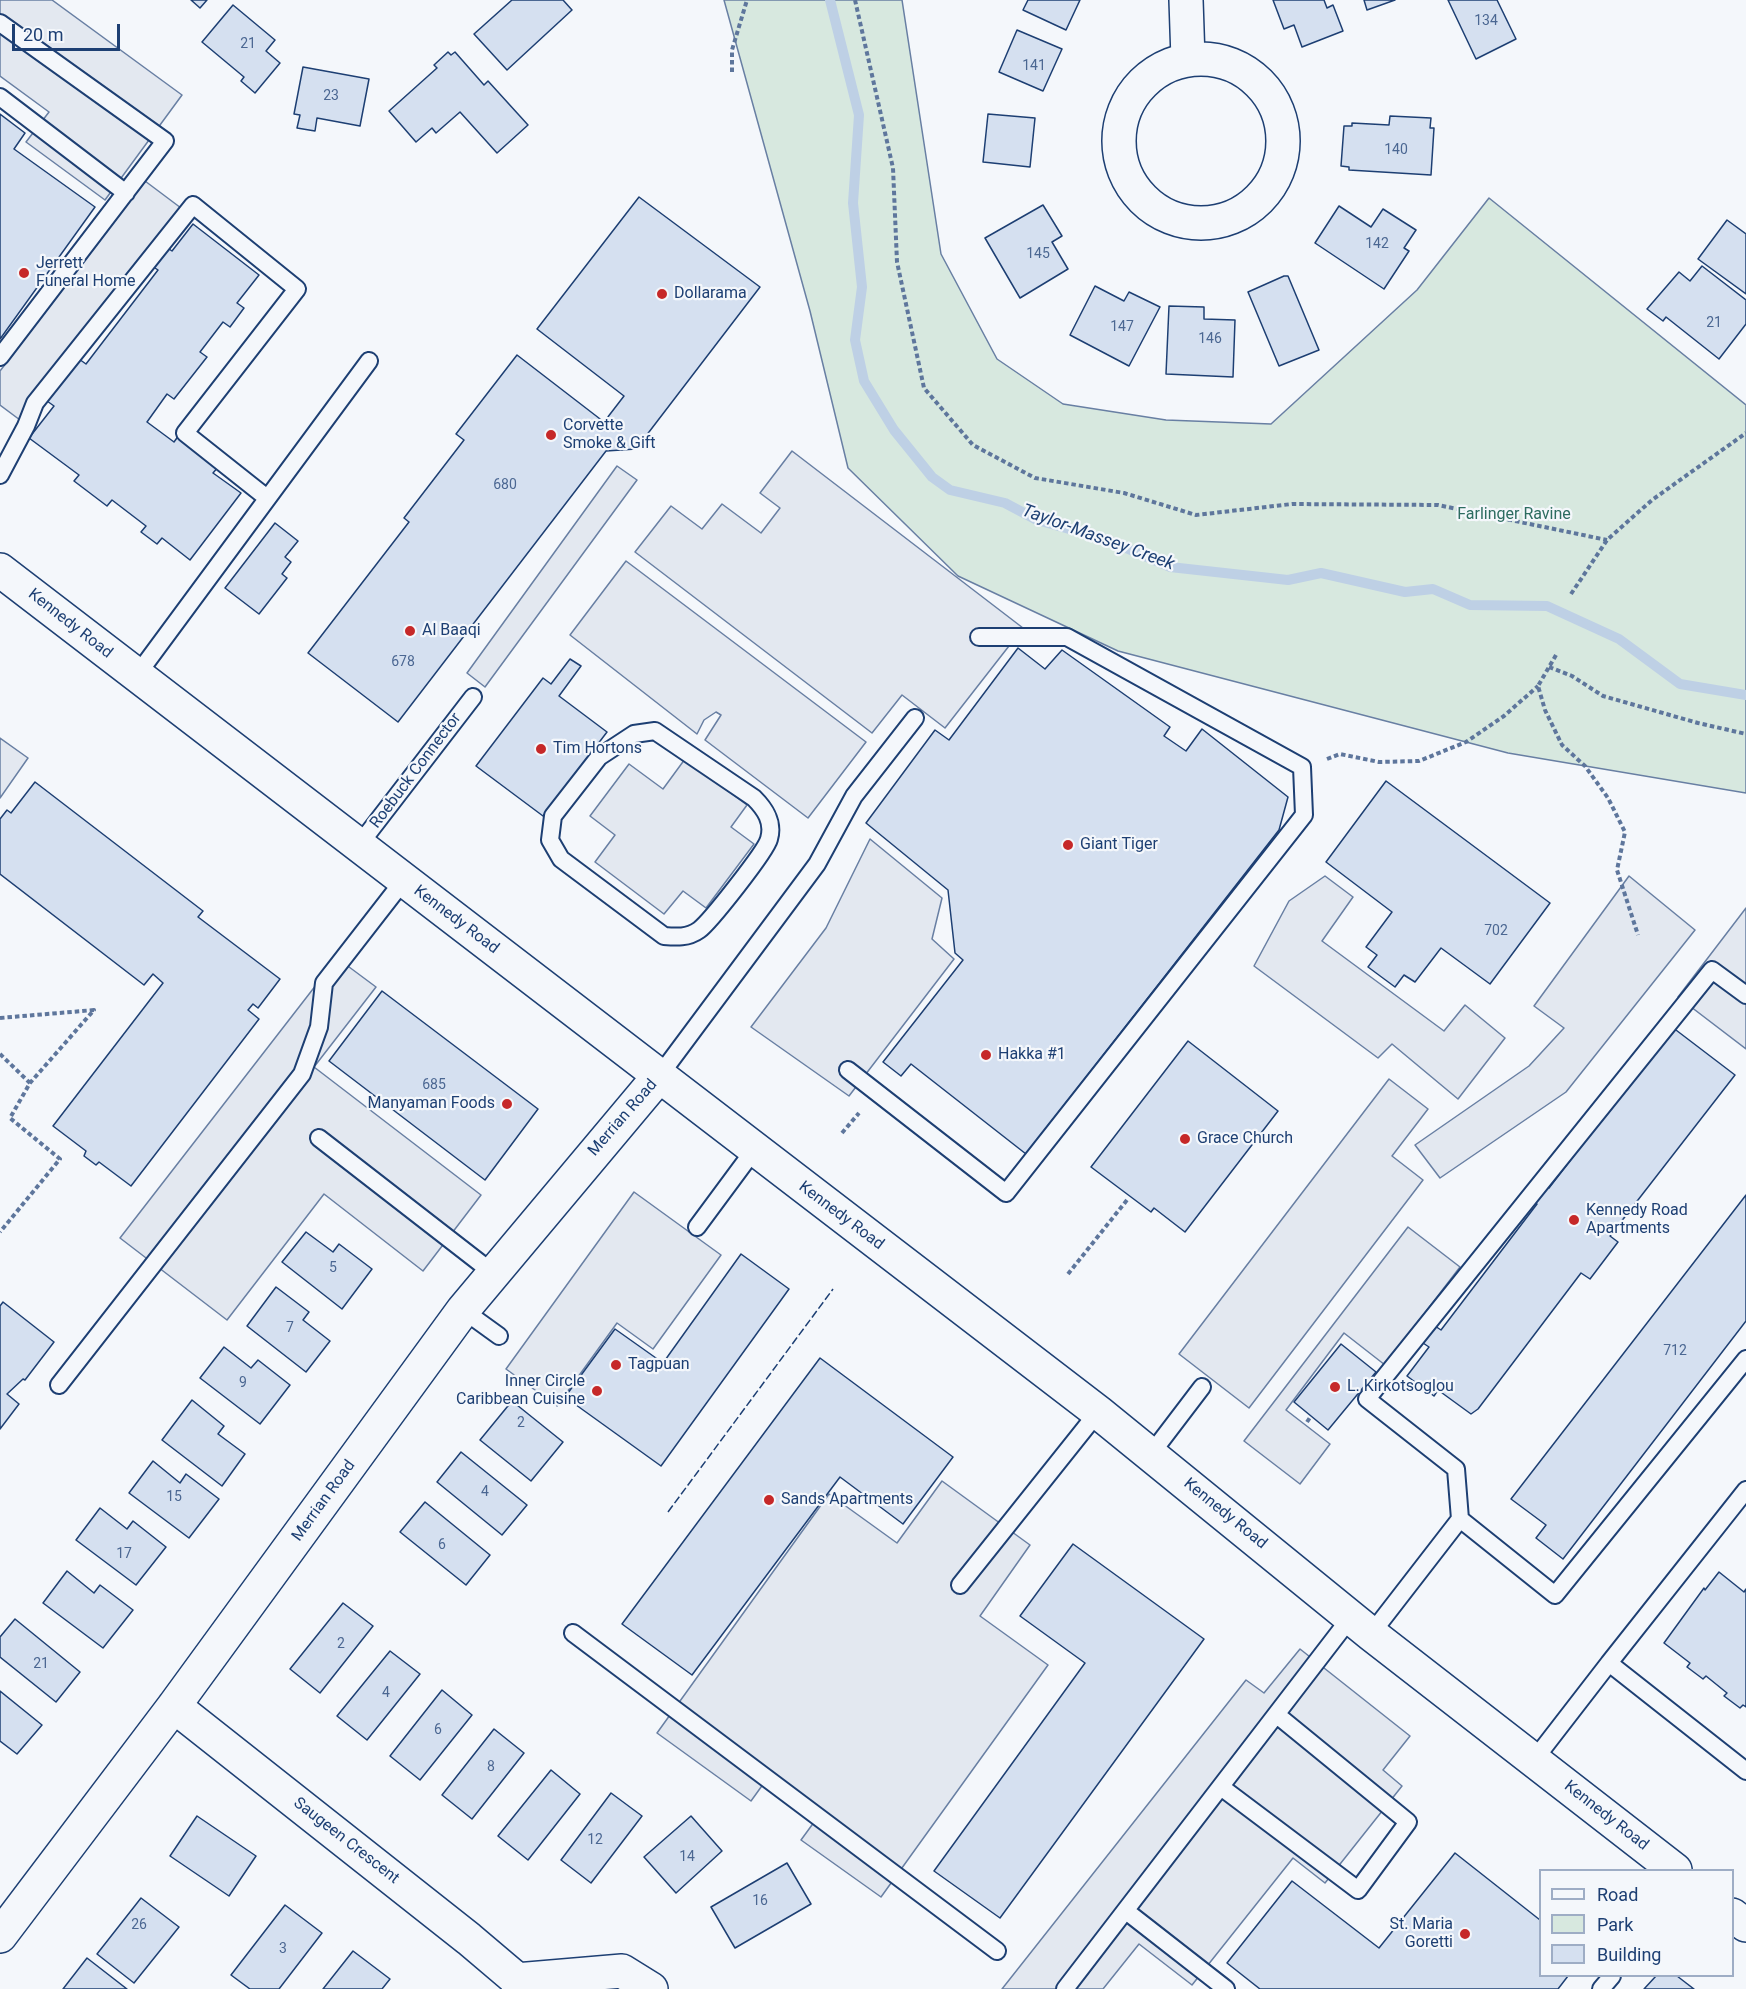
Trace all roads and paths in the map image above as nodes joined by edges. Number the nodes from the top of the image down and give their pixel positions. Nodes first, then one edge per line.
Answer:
1 (747, 0) edge
2 (855, 0) edge
3 (1186, 0) edge
4 (0, 23) edge
5 (1188, 59) junction
6 (732, 72) dead end
7 (0, 97) edge
8 (126, 193) junction
9 (0, 357) edge
10 (369, 361) dead end
11 (1746, 433) edge
12 (0, 474) edge
13 (267, 498) junction
14 (1607, 540) junction
15 (0, 570) edge
16 (1571, 594) dead end
17 (979, 636) dead end
18 (1556, 655) dead end
19 (1549, 667) junction
20 (137, 675) junction
21 (1538, 686) junction
22 (473, 697) dead end
23 (915, 718) dead end
24 (655, 731) joint
25 (1746, 734) edge
26 (1302, 767) junction
27 (359, 845) junction
28 (404, 880) junction
29 (1638, 934) dead end
30 (1746, 995) edge
31 (0, 1018) edge
32 (0, 1053) edge
33 (848, 1070) dead end
34 (660, 1076) junction
35 (30, 1083) junction
36 (319, 1138) dead end
37 (754, 1150) junction
38 (1127, 1200) dead end
39 (697, 1227) dead end
40 (0, 1232) edge
41 (493, 1273) junction
42 (1068, 1274) dead end
43 (463, 1310) junction
44 (499, 1336) dead end
45 (1746, 1359) edge
46 (58, 1385) dead end
47 (1202, 1387) dead end
48 (1098, 1412) junction
49 (1311, 1416) dead end
50 (1307, 1422) dead end
51 (1151, 1454) junction
52 (1744, 1496) edge
53 (1460, 1519) junction
54 (960, 1585) dead end
55 (1361, 1625) junction
56 (573, 1633) dead end
57 (1608, 1664) junction
58 (174, 1706) junction
59 (1277, 1715) junction
60 (1534, 1760) junction
61 (1746, 1771) edge
62 (1221, 1786) junction
63 (1674, 1869) edge
64 (1126, 1911) junction
65 (0, 1936) edge
66 (997, 1951) dead end
67 (1611, 1977) edge
68 (522, 1984) edge
69 (651, 1989) edge
70 (1065, 1989) edge
71 (1226, 1989) edge
72 (1601, 1989) edge

1 - 6 path
2 - 14 path
3 - 5 street
4 - 8 lane
5 - 5 street
7 - 8 lane
8 - 9 lane
10 - 13 lane
11 - 14 path
12 - 13 lane
13 - 20 lane
14 - 16 path
15 - 20 street, Kennedy Road
17 - 26 lane
18 - 19 path
19 - 21 path
19 - 25 path
20 - 27 street, Kennedy Road
21 - 26 path
21 - 29 path
22 - 27 lane, Roebuck Connector
23 - 34 lane
24 - 24 lane
26 - 33 lane
27 - 28 street, Kennedy Road
28 - 34 street, Kennedy Road
28 - 46 lane
30 - 53 lane
31 - 35 path
32 - 35 path
34 - 37 street, Kennedy Road
34 - 41 street, Merrian Road
35 - 40 path
36 - 41 lane
37 - 39 lane
37 - 48 street, Kennedy Road
38 - 42 path
41 - 43 street, Merrian Road
43 - 44 lane
43 - 58 street, Merrian Road
45 - 53 lane
47 - 51 lane
48 - 51 street, Kennedy Road
48 - 54 lane
49 - 50 path
51 - 55 street, Kennedy Road
52 - 57 lane
53 - 55 lane
55 - 59 lane
55 - 60 street, Kennedy Road
56 - 66 lane
57 - 60 lane
57 - 61 lane
58 - 65 street, Merrian Road
58 - 68 street, Saugeen Crescent
59 - 62 lane
59 - 62 lane
60 - 63 street, Kennedy Road
62 - 64 lane
64 - 70 lane
64 - 71 lane
67 - 72 lane
68 - 69 street, Saugeen Crescent

